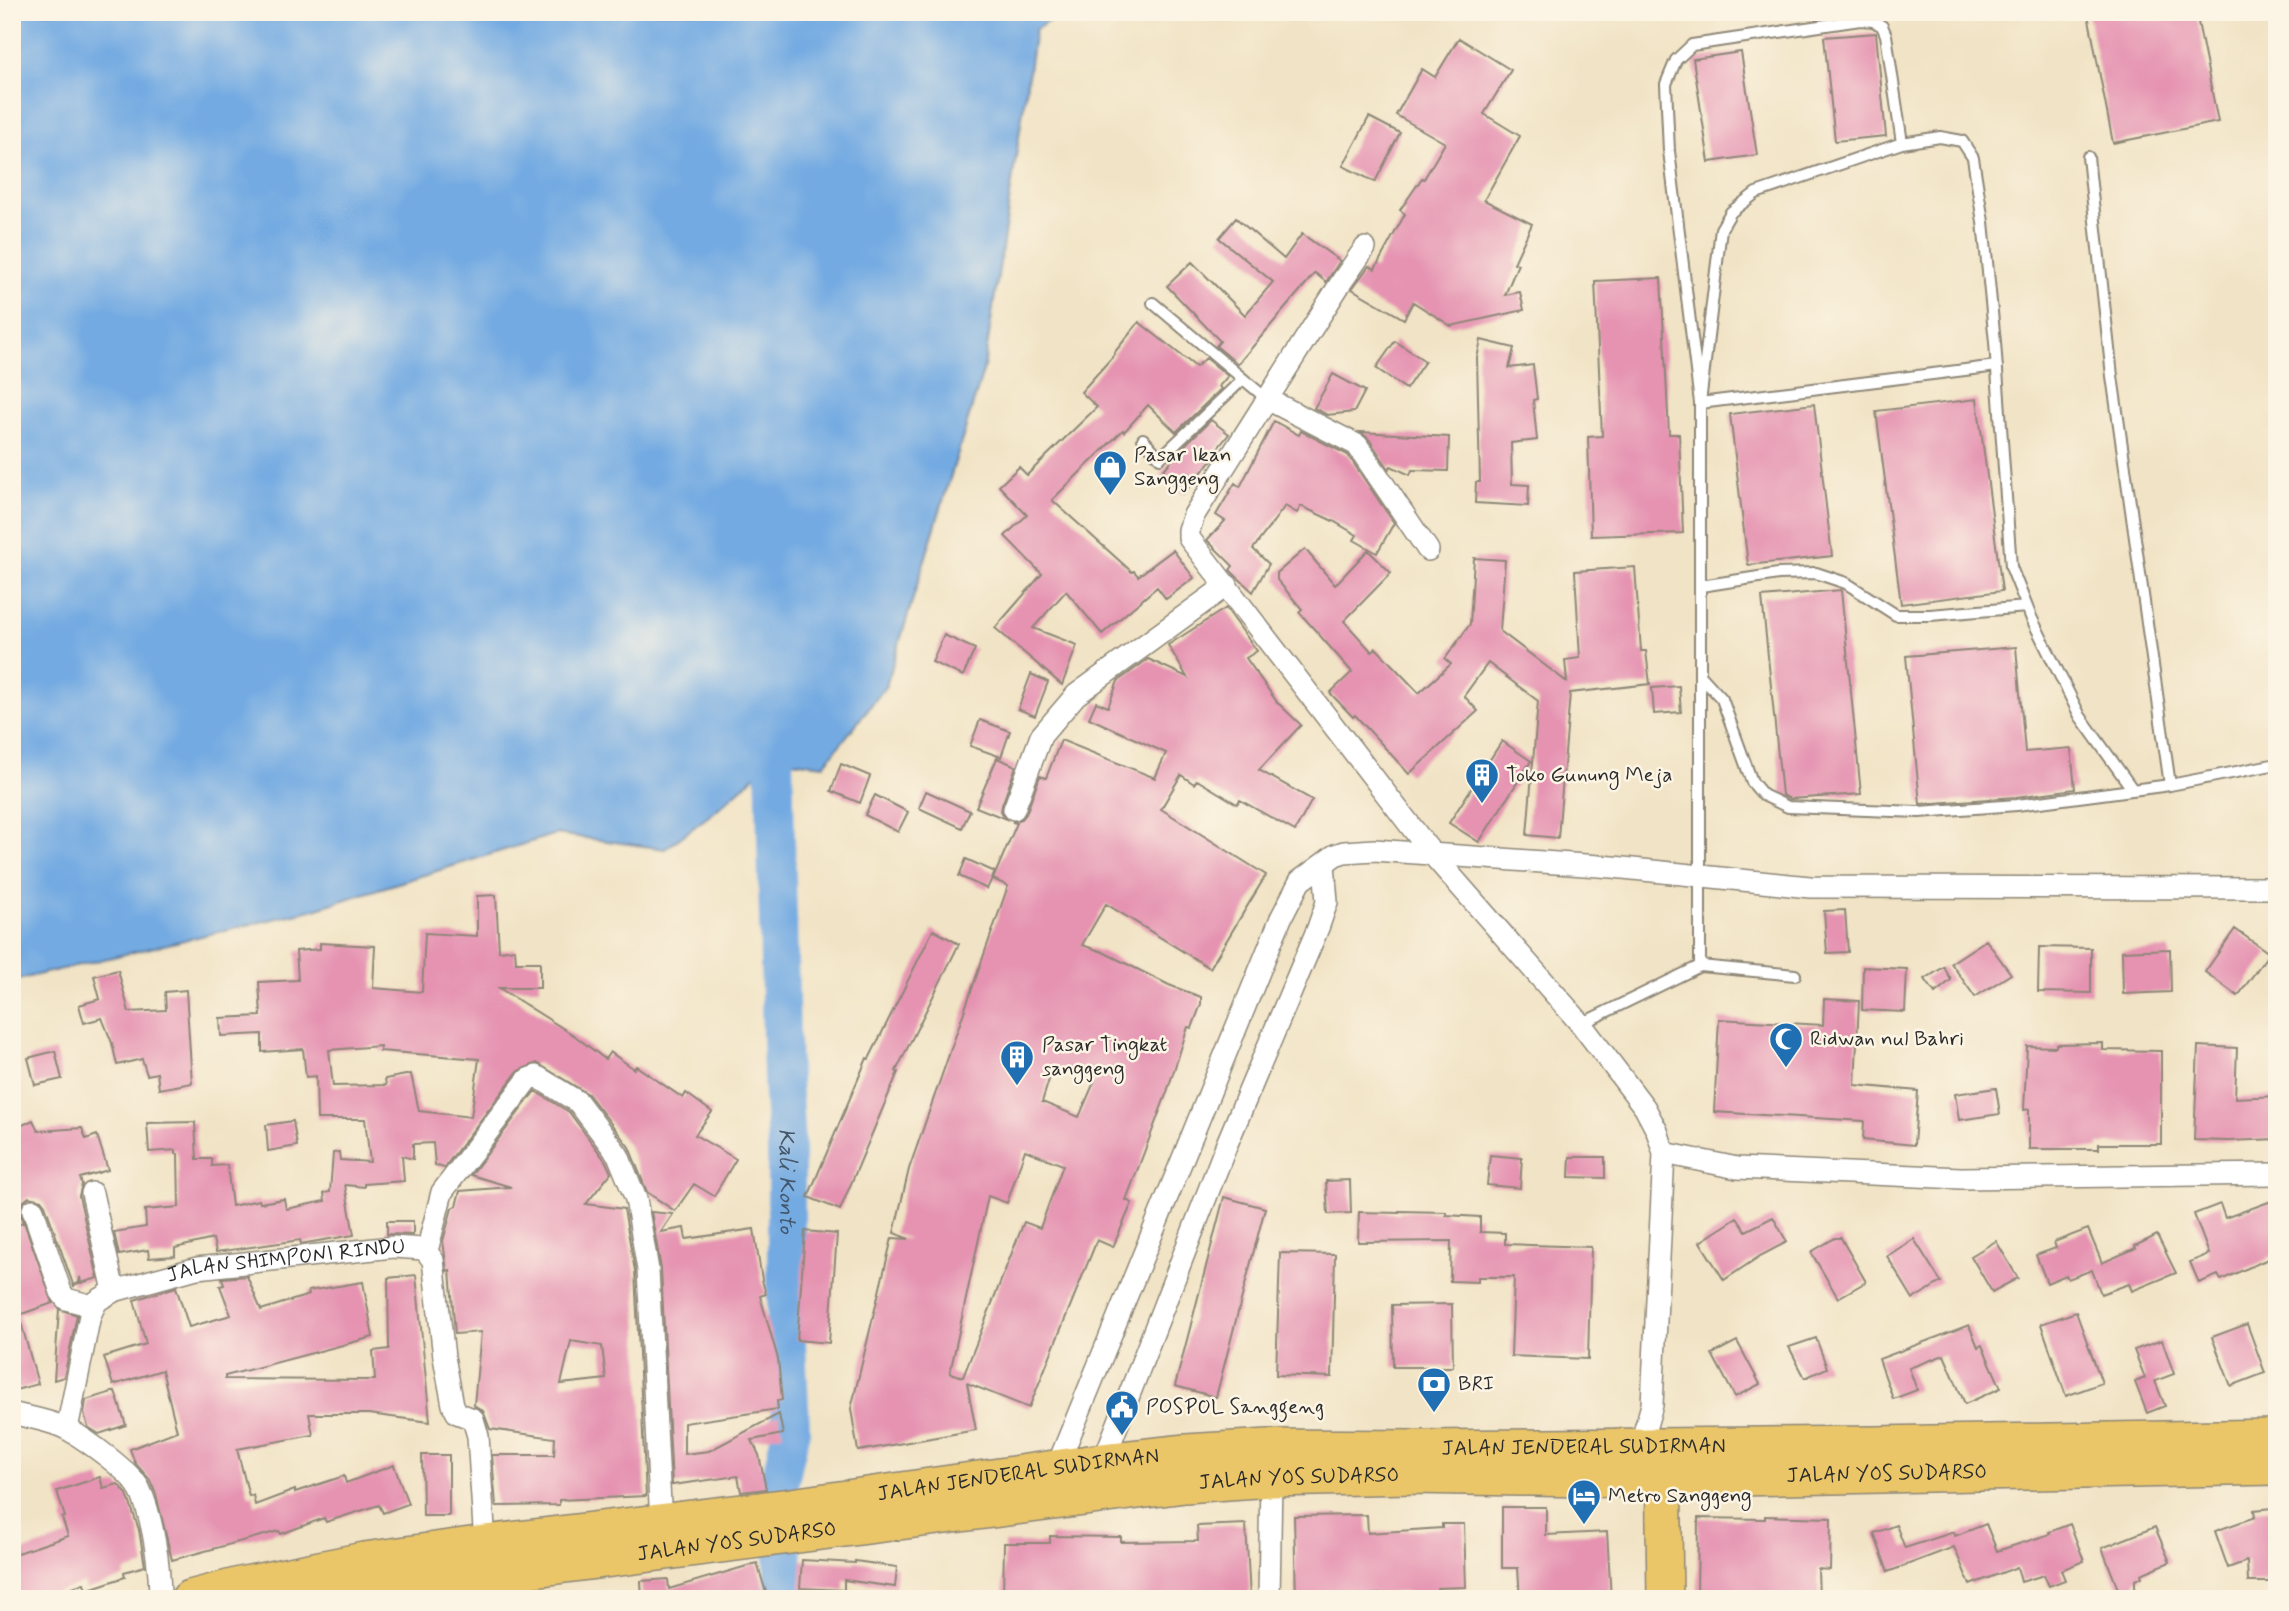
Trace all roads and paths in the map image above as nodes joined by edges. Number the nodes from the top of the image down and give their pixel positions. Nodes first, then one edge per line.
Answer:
1 (1902, 143) junction
2 (2088, 157) dead end
3 (1365, 248) dead end
4 (1153, 303) dead end
5 (1997, 366) junction
6 (1243, 379) junction
7 (1267, 399) junction
8 (1700, 403) junction
9 (1143, 439) dead end
10 (1428, 550) dead end
11 (1227, 585) junction
12 (1700, 586) junction
13 (2027, 607) junction
14 (1700, 676) junction
15 (2277, 764) edge
16 (2170, 785) junction
17 (2133, 790) junction
18 (1014, 809) dead end
19 (1433, 855) junction
20 (1324, 864) junction
21 (1701, 875) junction
22 (2277, 888) edge
23 (1700, 966) junction
24 (1795, 975) dead end
25 (1257, 982) junction
26 (1291, 994) junction
27 (1581, 1024) junction
28 (1194, 1136) junction
29 (1226, 1146) junction
30 (1664, 1153) junction
31 (2277, 1174) edge
32 (92, 1193) dead end
33 (33, 1210) dead end
34 (427, 1251) junction
35 (114, 1290) junction
36 (93, 1307) junction
37 (12, 1413) edge
38 (67, 1429) junction
39 (2277, 1438) edge
40 (1103, 1462) junction
41 (1651, 1463) junction
42 (2277, 1466) edge
43 (1056, 1469) junction
44 (1271, 1478) junction
45 (780, 1522) junction
46 (661, 1524) junction
47 (485, 1544) junction
48 (160, 1599) edge
49 (190, 1599) edge
50 (331, 1599) edge
51 (1269, 1599) edge
52 (1641, 1599) edge
53 (1665, 1599) edge

1 - 5 lane
1 - 8 lane
1 - 8 lane
2 - 16 lane
3 - 7 street
4 - 6 lane
5 - 8 lane
5 - 13 lane
6 - 7 lane
6 - 9 lane
7 - 10 street
7 - 11 street
8 - 12 lane
11 - 18 street
11 - 19 street
12 - 13 lane
12 - 14 lane
13 - 17 lane
14 - 17 lane
14 - 21 lane
15 - 16 lane
16 - 17 lane
19 - 20 street
19 - 21 street
19 - 27 street
20 - 25 street
20 - 26 street
21 - 22 street
21 - 23 lane
23 - 24 lane
23 - 27 lane
25 - 26 street
25 - 28 street
26 - 29 street
27 - 30 street
28 - 29 street
28 - 43 street
29 - 40 street
30 - 31 street
30 - 41 street
32 - 35 street
33 - 36 street
34 - 35 street, JALAN SHIMPONI RINDU
34 - 46 street
34 - 47 street, JALAN SHIMPONI RINDU
35 - 36 street, JALAN SHIMPONI RINDU
36 - 38 street
37 - 38 street
38 - 48 street
39 - 41 highway, JALAN JENDERAL SUDIRMAN
40 - 41 highway, JALAN JENDERAL SUDIRMAN
40 - 43 highway, JALAN JENDERAL SUDIRMAN
41 - 42 highway, JALAN YOS SUDARSO
41 - 44 highway, JALAN YOS SUDARSO
41 - 52 main road
41 - 53 main road
43 - 45 highway, JALAN JENDERAL SUDIRMAN
44 - 45 highway, JALAN YOS SUDARSO
44 - 51 street
45 - 46 highway, JALAN YOS SUDARSO
45 - 50 highway, JALAN YOS SUDARSO
46 - 47 highway, JALAN YOS SUDARSO
47 - 49 highway, JALAN YOS SUDARSO

